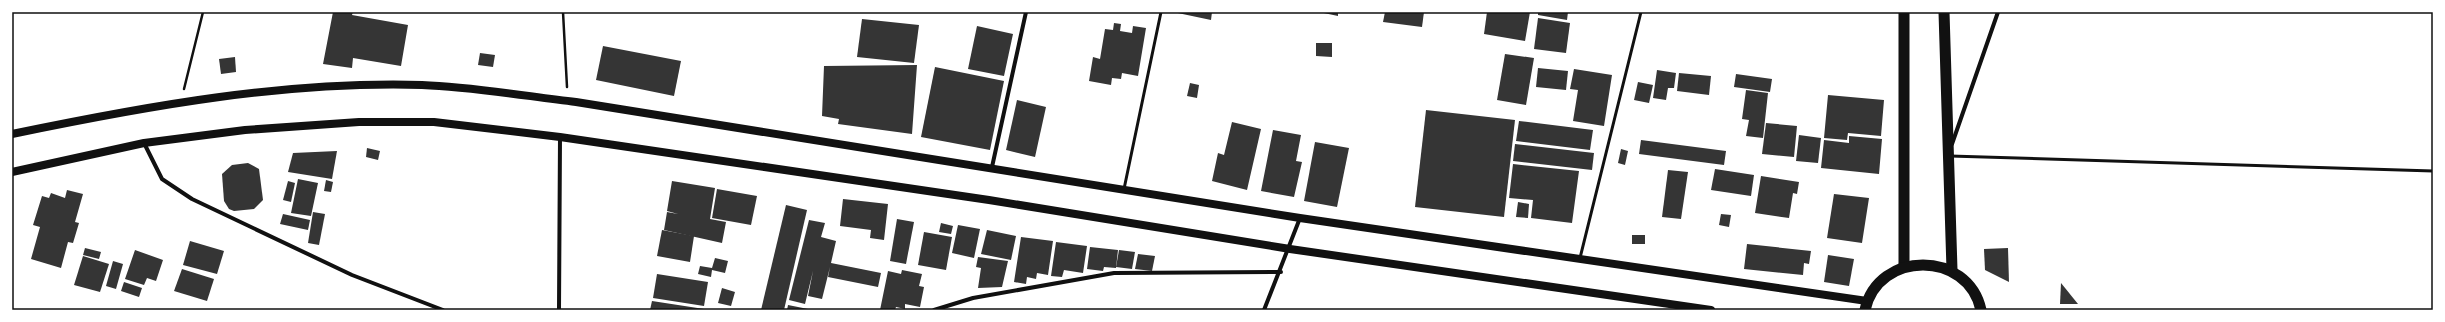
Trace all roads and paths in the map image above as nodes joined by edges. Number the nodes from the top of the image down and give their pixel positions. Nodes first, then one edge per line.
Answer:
1 (203, 12) edge
2 (563, 12) edge
3 (1026, 12) edge
4 (1160, 12) edge
5 (1641, 12) edge
6 (1904, 12) edge
7 (1944, 12) edge
8 (1998, 12) edge
9 (568, 101) junction
10 (182, 102) junction
11 (12, 134) edge
12 (560, 137) junction
13 (144, 143) junction
14 (1948, 156) junction
15 (992, 167) junction
16 (2433, 171) edge
17 (12, 172) edge
18 (1124, 189) junction
19 (1300, 218) junction
20 (1290, 249) junction
21 (1580, 260) junction
22 (1904, 267) junction
23 (1952, 270) junction
24 (1281, 272) junction
25 (1866, 305) edge
26 (443, 310) edge
27 (559, 310) edge
28 (934, 310) edge
29 (1264, 310) edge
30 (1710, 310) edge
31 (1981, 310) edge

1 - 10 path
2 - 9 path
3 - 15 street
4 - 18 lane
5 - 21 lane
6 - 22 highway
7 - 14 highway
8 - 14 street
9 - 10 main road
9 - 15 main road
10 - 11 main road
12 - 13 main road
12 - 20 main road
12 - 27 street
13 - 17 main road
13 - 26 street
14 - 16 lane
14 - 23 highway
15 - 18 main road
18 - 19 main road
19 - 20 street
19 - 21 main road
20 - 24 street
20 - 30 main road
21 - 25 main road
22 - 23 highway
22 - 25 highway
23 - 31 highway
24 - 28 street
24 - 29 street

